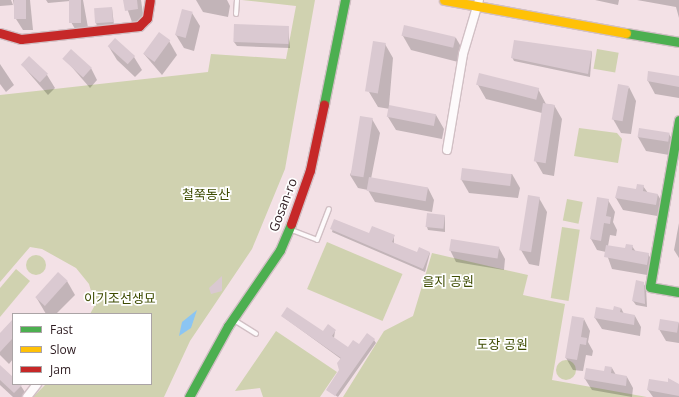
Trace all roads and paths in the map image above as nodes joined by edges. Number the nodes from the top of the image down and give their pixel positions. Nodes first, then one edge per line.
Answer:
1 (150, 0) edge
2 (237, 0) edge
3 (345, 0) edge
4 (444, 0) edge
5 (479, 4) edge
6 (236, 14) dead end
7 (0, 33) edge
8 (679, 42) edge
9 (679, 120) edge
10 (447, 150) dead end
11 (329, 209) dead end
12 (289, 229) junction
13 (679, 292) edge
14 (232, 319) junction
15 (256, 334) dead end
16 (36, 385) edge
17 (27, 397) edge
18 (189, 397) edge

1 - 7 street
2 - 6 lane
3 - 12 street, Gosan-ro
4 - 5 street
5 - 8 street
5 - 10 street
9 - 13 street
11 - 12 lane
12 - 14 street, Gosan-ro
14 - 15 lane
14 - 18 street, Gosan-ro
16 - 17 street

